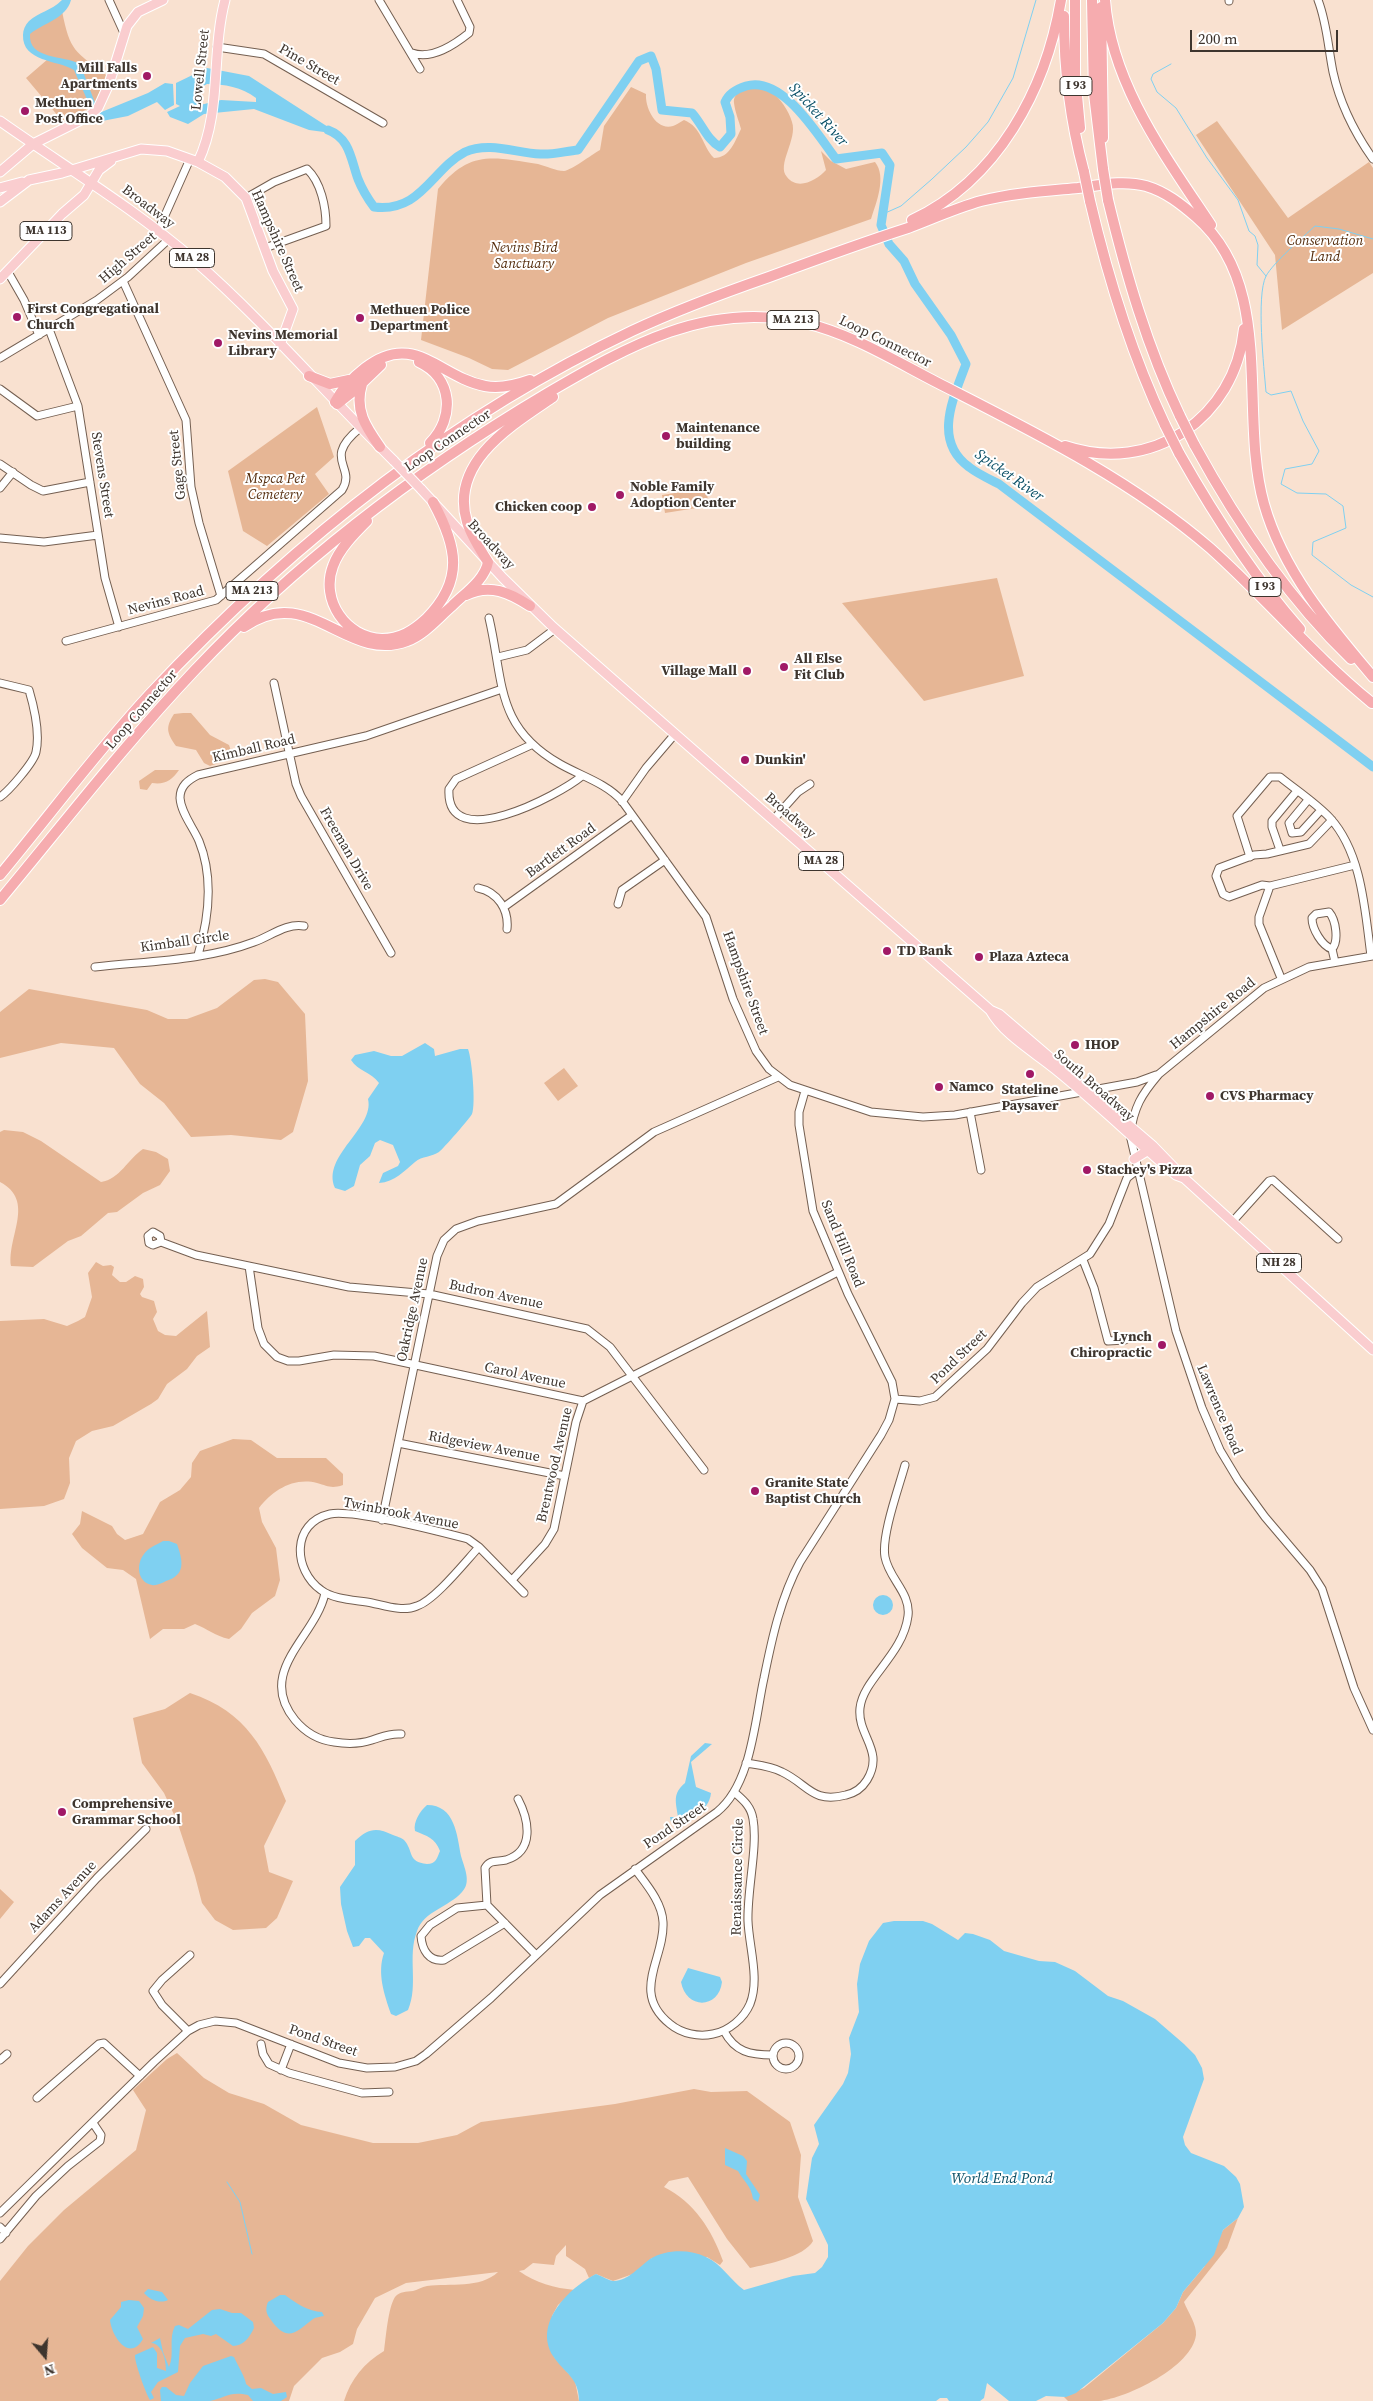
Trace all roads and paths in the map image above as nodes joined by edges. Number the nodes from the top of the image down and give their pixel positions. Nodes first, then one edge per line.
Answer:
1 (109, 0) edge
2 (163, 0) edge
3 (225, 0) edge
4 (379, 0) edge
5 (1062, 0) edge
6 (1075, 0) edge
7 (1092, 0) edge
8 (1101, 0) edge
9 (1105, 0) edge
10 (1318, 0) edge
11 (459, 1) edge
12 (124, 33) junction
13 (217, 47) junction
14 (412, 53) junction
15 (420, 69) dead end
16 (0, 121) edge
17 (383, 123) dead end
18 (205, 142) junction
19 (33, 144) junction
20 (118, 157) junction
21 (191, 159) junction
22 (1373, 159) edge
23 (56, 161) junction
24 (99, 162) junction
25 (1103, 169) junction
26 (71, 171) junction
27 (0, 172) edge
28 (1084, 172) junction
29 (55, 175) junction
30 (29, 180) junction
31 (90, 182) junction
32 (0, 188) edge
33 (246, 198) junction
34 (0, 202) edge
35 (158, 231) junction
36 (890, 232) junction
37 (169, 240) junction
38 (265, 248) junction
39 (1223, 248) junction
40 (8, 272) junction
41 (0, 279) edge
42 (123, 281) junction
43 (1243, 300) junction
44 (49, 329) junction
45 (39, 335) junction
46 (280, 345) junction
47 (620, 353) junction
48 (0, 358) edge
49 (559, 369) junction
50 (309, 376) junction
51 (352, 378) junction
52 (362, 384) junction
53 (0, 389) edge
54 (336, 403) junction
55 (78, 406) junction
56 (360, 428) junction
57 (1036, 435) junction
58 (380, 447) junction
59 (0, 464) edge
60 (13, 472) junction
61 (424, 474) junction
62 (389, 478) junction
63 (90, 482) junction
64 (0, 488) edge
65 (433, 502) junction
66 (98, 535) junction
67 (0, 538) edge
68 (488, 562) junction
69 (221, 596) junction
70 (455, 603) junction
71 (530, 606) junction
72 (489, 618) dead end
73 (118, 627) junction
74 (555, 629) junction
75 (66, 641) dead end
76 (498, 657) junction
77 (195, 670) junction
78 (1373, 677) edge
79 (1373, 681) edge
80 (0, 683) edge
81 (274, 683) dead end
82 (502, 689) junction
83 (1372, 704) edge
84 (675, 734) junction
85 (531, 745) junction
86 (290, 754) junction
87 (582, 776) junction
88 (810, 784) dead end
89 (1297, 791) junction
90 (0, 798) edge
91 (1308, 800) junction
92 (622, 802) junction
93 (1320, 810) junction
94 (632, 815) junction
95 (773, 820) junction
96 (1332, 820) junction
97 (1280, 850) junction
98 (1250, 856) junction
99 (665, 860) junction
100 (1355, 865) junction
101 (0, 875) edge
102 (1270, 886) junction
103 (478, 888) dead end
104 (0, 900) edge
105 (618, 904) dead end
106 (504, 907) junction
107 (304, 926) dead end
108 (507, 930) dead end
109 (1332, 949) junction
110 (391, 953) dead end
111 (198, 955) junction
112 (1372, 956) edge
113 (1335, 962) junction
114 (95, 967) dead end
115 (1281, 978) junction
116 (965, 989) joint
117 (1159, 1074) junction
118 (778, 1077) junction
119 (1129, 1084) junction
120 (805, 1091) junction
121 (1085, 1091) junction
122 (1139, 1099) junction
123 (970, 1112) junction
124 (1130, 1131) junction
125 (1147, 1150) junction
126 (1134, 1159) junction
127 (981, 1170) dead end
128 (1137, 1170) junction
129 (1184, 1178) junction
130 (1233, 1221) junction
131 (1338, 1239) dead end
132 (160, 1242) dead end
133 (1083, 1260) junction
134 (249, 1266) junction
135 (838, 1272) junction
136 (429, 1294) junction
137 (1125, 1340) dead end
138 (1373, 1350) edge
139 (414, 1365) junction
140 (632, 1376) junction
141 (895, 1399) junction
142 (583, 1401) junction
143 (398, 1443) junction
144 (904, 1465) dead end
145 (704, 1470) dead end
146 (565, 1476) junction
147 (382, 1520) junction
148 (479, 1547) junction
149 (512, 1580) junction
150 (524, 1592) dead end
151 (325, 1593) junction
152 (1373, 1730) edge
153 (401, 1734) dead end
154 (746, 1763) junction
155 (734, 1792) junction
156 (518, 1799) dead end
157 (146, 1829) dead end
158 (635, 1869) junction
159 (487, 1904) junction
160 (504, 1924) junction
161 (536, 1954) junction
162 (190, 1955) dead end
163 (0, 1984) edge
164 (188, 2031) junction
165 (724, 2031) junction
166 (261, 2044) dead end
167 (291, 2044) junction
168 (7, 2054) dead end
169 (773, 2056) dead end
170 (0, 2060) edge
171 (281, 2070) junction
172 (140, 2076) junction
173 (389, 2092) dead end
174 (37, 2098) dead end
175 (93, 2123) junction
176 (0, 2213) edge
177 (0, 2227) edge
178 (6, 2233) junction
179 (0, 2239) edge

1 - 12 street
2 - 12 main road
3 - 13 main road, Lowell Street
4 - 14 street
5 - 28 highway
5 - 36 highway
6 - 28 highway, I 93
7 - 25 highway, I 93
8 - 25 highway
9 - 39 highway
10 - 22 street
11 - 14 street
12 - 19 main road
13 - 17 street, Pine Street
13 - 18 main road, Lowell Street
14 - 15 street
16 - 19 main road, Broadway / MA 28
18 - 21 main road, Lowell Street
18 - 21 main road
19 - 23 main road, Broadway / MA 28
19 - 27 main road
20 - 21 main road, Hampshire Street / MA 113
20 - 24 main road, Hampshire Street / MA 113
20 - 31 main road, Hampshire Street / MA 113
21 - 33 main road, Hampshire Street
21 - 35 street, High Street
23 - 26 main road, Broadway / MA 28
23 - 29 main road
24 - 26 main road, Hampshire Street / MA 113
24 - 31 main road
25 - 79 highway, I 93, bridge
26 - 29 main road, MA 113
26 - 31 main road, Broadway / MA 28
28 - 83 highway, I 93, bridge
29 - 30 main road, MA 113
30 - 32 main road
30 - 34 main road, MA 113
31 - 35 main road, Broadway / MA 28
31 - 40 main road, MA 113
33 - 38 main road, Hampshire Street
33 - 38 street
35 - 37 main road, Broadway / MA 28
36 - 39 highway
36 - 49 highway, Loop Connector / MA 213
37 - 42 street, High Street
37 - 46 main road, Broadway / MA 28
38 - 46 main road, Hampshire Street
39 - 43 highway
40 - 41 main road, MA 113
40 - 45 street
42 - 44 street, High Street
42 - 69 street, Gage Street
43 - 57 highway
43 - 78 highway
44 - 45 street, High Street
44 - 55 street, Stevens Street
45 - 48 street, High Street
46 - 50 main road, Broadway / MA 28
47 - 57 highway, Loop Connector / MA 213
47 - 61 highway, Loop Connector / MA 213
47 - 68 highway
49 - 51 highway
49 - 62 highway, Loop Connector / MA 213
50 - 51 highway
50 - 54 main road, Broadway / MA 28
51 - 54 highway
52 - 54 highway
52 - 58 highway
52 - 62 highway
53 - 55 street
54 - 56 main road, Broadway / MA 28
55 - 63 street, Stevens Street
56 - 58 main road, Broadway / MA 28
56 - 69 street, Nevins Road
57 - 83 highway
58 - 65 main road, Broadway / MA 28, bridge
59 - 60 street
60 - 63 street
60 - 64 street
61 - 65 highway
61 - 77 highway, Loop Connector / MA 213
62 - 101 highway, Loop Connector / MA 213
63 - 66 street, Stevens Street
65 - 68 main road, Broadway / MA 28
66 - 67 street
66 - 73 street, Stevens Street
68 - 70 highway
68 - 71 main road, Broadway / MA 28
69 - 73 street, Nevins Road
70 - 71 highway
70 - 77 highway
71 - 74 main road, Broadway / MA 28
72 - 76 street, Hampshire Street
73 - 75 street, Nevins Road
74 - 76 street
74 - 84 main road, Broadway / MA 28
76 - 82 street, Hampshire Street
77 - 104 highway, Loop Connector / MA 213
80 - 90 street
81 - 86 street, Freeman Drive
82 - 85 street, Hampshire Street
82 - 86 street, Kimball Road
84 - 92 street
84 - 95 main road, Broadway / MA 28
85 - 87 street, Hampshire Street
85 - 87 street
86 - 110 street, Freeman Drive
86 - 111 street, Kimball Road
87 - 92 street, Hampshire Street
88 - 95 street
89 - 91 street
89 - 97 street
89 - 98 street
91 - 93 street
91 - 93 street
92 - 94 street, Hampshire Street
93 - 96 street
94 - 99 street, Hampshire Street
94 - 106 street, Bartlett Road
95 - 116 main road, Broadway / MA 28
96 - 97 street
96 - 100 street
97 - 98 street
98 - 102 street
99 - 105 street
99 - 118 street, Hampshire Street
100 - 102 street
100 - 112 street
102 - 115 street
103 - 106 street
106 - 108 street
107 - 111 street, Kimball Circle
109 - 109 street
109 - 113 street
111 - 114 street, Kimball Circle
112 - 113 street, Hampshire Road
113 - 115 street, Hampshire Road
115 - 117 street, Hampshire Road
116 - 121 main road, South Broadway / NH 28
117 - 119 street, Hampshire Road
117 - 122 street, Hampshire Road
118 - 120 street, Hampshire Street
118 - 136 street, Oakridge Avenue
119 - 121 street, Hampshire Road
119 - 122 street
120 - 123 street, Hampshire Street
120 - 135 street, Sand Hill Road
121 - 123 street, Hampshire Street
121 - 124 main road, South Broadway / NH 28
122 - 124 street, Hampshire Road
123 - 127 street
124 - 125 main road, South Broadway / NH 28
124 - 126 street, Lawrence Road
124 - 129 main road, South Broadway / NH 28
125 - 126 main road
125 - 129 main road, South Broadway / NH 28
126 - 128 street, Lawrence Road
128 - 133 street, Pond Street
128 - 152 street, Lawrence Road
129 - 130 main road, South Broadway / NH 28
130 - 131 street
130 - 138 main road, South Broadway / NH 28
132 - 134 street, Budron Avenue
133 - 137 street
133 - 141 street, Pond Street
134 - 136 street, Budron Avenue
134 - 139 street, Carol Avenue
135 - 140 street
135 - 141 street, Sand Hill Road
136 - 139 street, Oakridge Avenue
136 - 140 street, Budron Avenue
139 - 142 street, Carol Avenue
139 - 143 street, Oakridge Avenue
140 - 142 street
140 - 145 street, Budron Avenue
141 - 154 street, Pond Street
142 - 146 street, Brentwood Avenue
143 - 146 street, Ridgeview Avenue
143 - 147 street, Oakridge Avenue
144 - 154 street
146 - 149 street, Brentwood Avenue
147 - 148 street, Twinbrook Avenue
147 - 151 street, Twinbrook Avenue
148 - 149 street, Twinbrook Avenue
148 - 151 street
149 - 150 street, Twinbrook Avenue
151 - 153 street
154 - 155 street, Pond Street
155 - 158 street, Pond Street
155 - 165 street, Renaissance Circle
156 - 159 street
157 - 163 street, Adams Avenue
158 - 161 street, Pond Street
158 - 165 street
159 - 160 street
159 - 160 street
160 - 161 street
161 - 167 street, Pond Street
162 - 164 street
164 - 167 street, Pond Street
164 - 172 street, Pond Street
165 - 169 street
166 - 171 street
167 - 171 street
168 - 170 street
171 - 173 street
172 - 174 street
172 - 175 street, Pond Street
175 - 176 street, Pond Street
175 - 178 street
177 - 178 street
178 - 179 street

